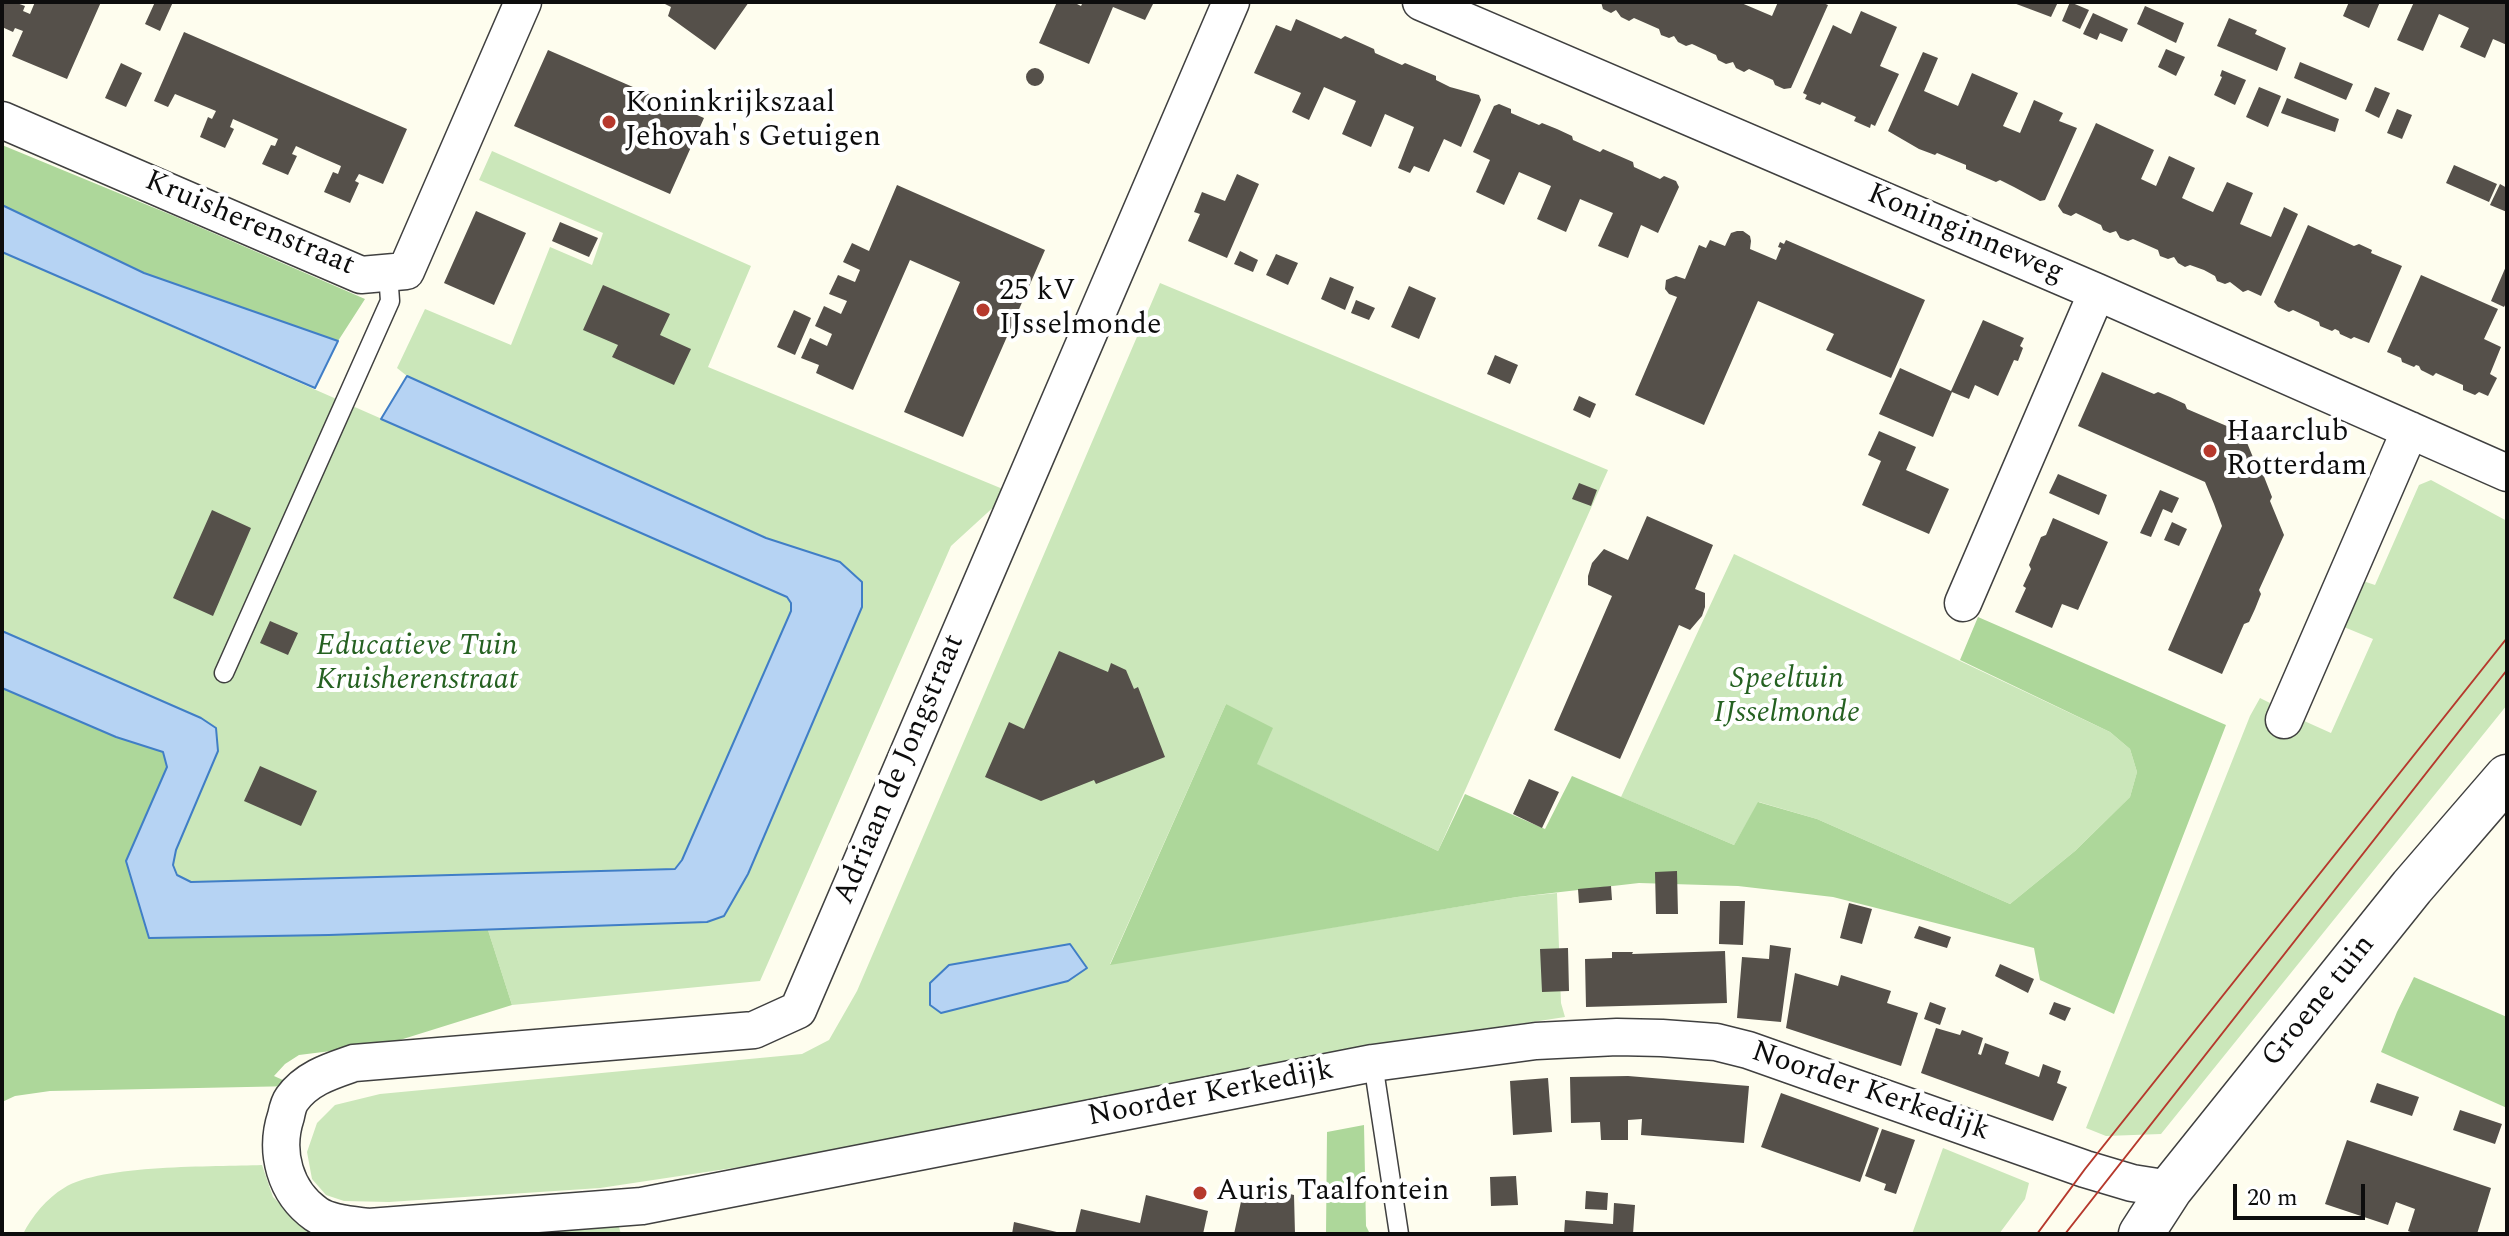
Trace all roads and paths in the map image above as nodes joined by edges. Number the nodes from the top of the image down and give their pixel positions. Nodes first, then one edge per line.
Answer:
1 (523, 2) edge
2 (1231, 2) edge
3 (1421, 2) edge
4 (2, 120) edge
5 (388, 273) junction
6 (2097, 292) junction
7 (2410, 430) junction
8 (2507, 473) edge
9 (1963, 603) dead end
10 (224, 673) dead end
11 (2284, 720) dead end
12 (2507, 777) edge
13 (1373, 1063) junction
14 (280, 1148) joint
15 (2151, 1186) junction
16 (1399, 1234) edge
17 (2141, 1234) edge

1 - 5 street, Kruisherenstraat
2 - 14 street, Adriaan de Jongstraat
3 - 6 street, Koninginneweg
4 - 5 street, Kruisherenstraat
5 - 10 lane
6 - 7 street, Koninginneweg
6 - 9 street
7 - 8 street, Koninginneweg
7 - 11 street
12 - 15 street, Groene tuin
13 - 14 street, Noorder Kerkedijk
13 - 15 street, Noorder Kerkedijk
13 - 16 lane
15 - 17 street, Groene tuin

